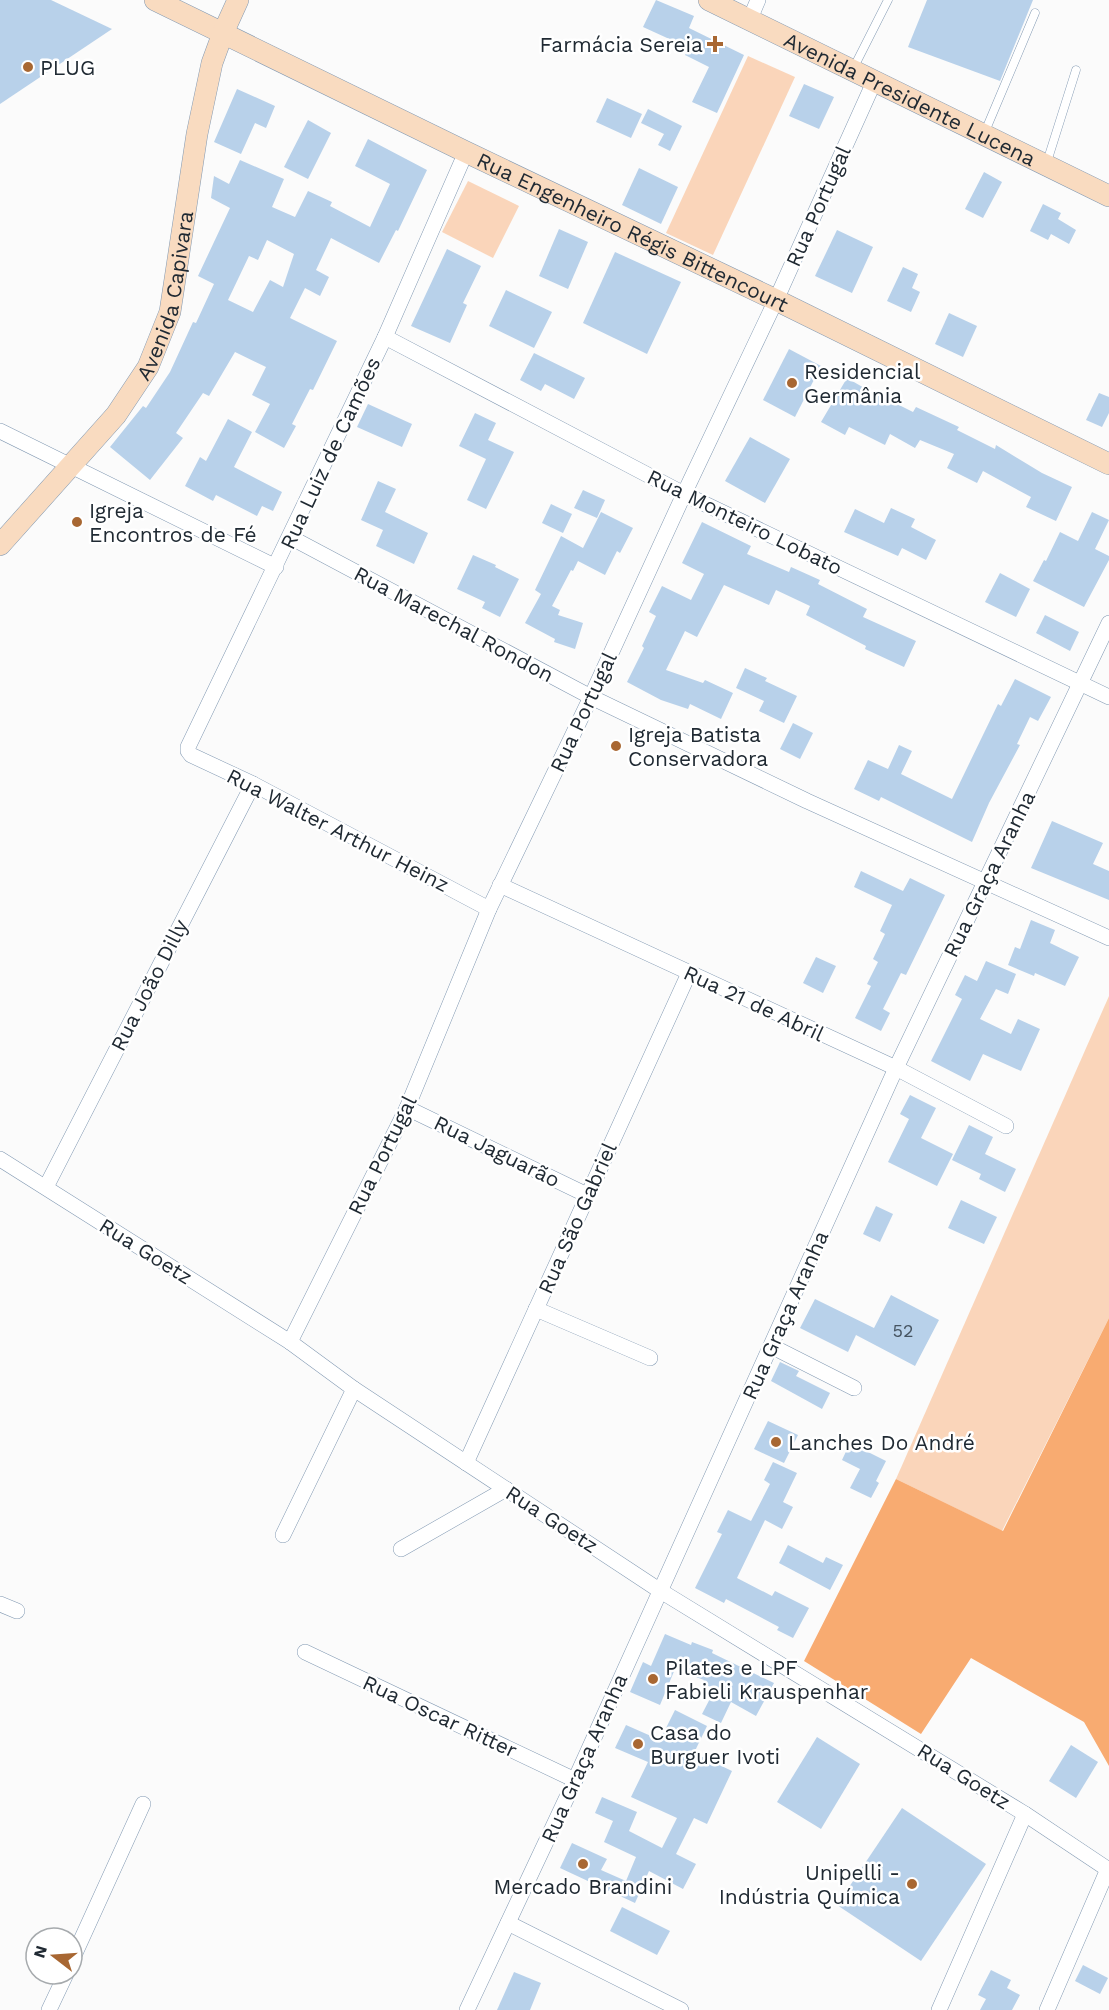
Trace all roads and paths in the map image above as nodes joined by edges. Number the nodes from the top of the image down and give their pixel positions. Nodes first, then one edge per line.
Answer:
1 (155, 0) edge
2 (238, 0) edge
3 (709, 0) edge
4 (888, 0) edge
5 (754, 9) edge
6 (1035, 13) dead end
7 (223, 33) junction
8 (852, 70) junction
9 (1076, 70) dead end
10 (874, 82) junction
11 (984, 136) junction
12 (466, 152) junction
13 (1046, 166) junction
14 (1109, 196) edge
15 (776, 300) junction
16 (385, 336) junction
17 (0, 431) edge
18 (71, 465) junction
19 (1109, 465) edge
20 (684, 494) junction
21 (290, 537) junction
22 (0, 545) edge
23 (276, 567) junction
24 (1109, 623) edge
25 (1081, 683) junction
26 (591, 697) junction
27 (1109, 697) edge
28 (188, 751) joint
29 (252, 784) junction
30 (985, 881) junction
31 (500, 885) junction
32 (489, 909) junction
33 (1109, 938) edge
34 (689, 973) junction
35 (896, 1068) junction
36 (407, 1108) junction
37 (1006, 1126) dead end
38 (0, 1159) edge
39 (46, 1187) junction
40 (587, 1195) junction
41 (536, 1310) junction
42 (290, 1342) junction
43 (771, 1346) junction
44 (650, 1358) dead end
45 (854, 1388) dead end
46 (354, 1389) junction
47 (466, 1462) junction
48 (506, 1489) junction
49 (283, 1535) dead end
50 (401, 1549) dead end
51 (659, 1590) junction
52 (0, 1604) edge
53 (17, 1611) dead end
54 (305, 1652) dead end
55 (575, 1780) junction
56 (143, 1804) dead end
57 (1025, 1814) junction
58 (1108, 1870) edge
59 (508, 1923) junction
60 (84, 1934) edge
61 (60, 1986) edge
62 (49, 2010) edge
63 (467, 2010) edge
64 (681, 2010) edge
65 (939, 2010) edge
66 (1047, 2010) edge

1 - 7 main road, Rua Engenheiro Régis Bittencourt
2 - 7 main road, Avenida Capivara
3 - 5 main road, Avenida Presidente Lucena
4 - 8 lane
5 - 8 main road, Avenida Presidente Lucena
6 - 11 lane
7 - 12 main road, Rua Engenheiro Régis Bittencourt
7 - 18 main road, Avenida Capivara
8 - 10 main road, Avenida Presidente Lucena
9 - 13 lane
10 - 11 main road, Avenida Presidente Lucena
10 - 15 street, Rua Portugal
11 - 13 main road, Avenida Presidente Lucena
12 - 15 main road, Rua Engenheiro Régis Bittencourt
12 - 16 street, Rua Luiz de Camões
13 - 14 main road, Avenida Presidente Lucena
15 - 19 main road, Rua Engenheiro Régis Bittencourt
15 - 20 street, Rua Portugal
16 - 20 street, Rua Monteiro Lobato
16 - 21 street, Rua Luiz de Camões
17 - 18 street
18 - 22 main road, Avenida Capivara
18 - 23 street
20 - 25 street, Rua Monteiro Lobato
20 - 26 street, Rua Portugal
21 - 23 street, Rua Luiz de Camões
21 - 26 street, Rua Marechal Rondon
23 - 28 street, Rua Luiz de Camões
24 - 25 street, Rua Graça Aranha
25 - 27 street, Rua Monteiro Lobato
25 - 30 street, Rua Graça Aranha
26 - 30 street, Rua Marechal Rondon
26 - 31 street, Rua Portugal
28 - 29 street, Rua Walter Arthur Heinz
29 - 32 street, Rua Walter Arthur Heinz
29 - 39 street, Rua João Dilly
30 - 33 street, Rua Marechal Rondon
30 - 35 street, Rua Graça Aranha
31 - 32 street, Rua Portugal
31 - 34 street, Rua 21 de Abril
32 - 36 street, Rua Portugal
34 - 35 street, Rua 21 de Abril
34 - 40 street, Rua São Gabriel
35 - 37 street, Rua 21 de Abril
35 - 43 street, Rua Graça Aranha
36 - 40 street, Rua Jaguarão
36 - 42 street, Rua Portugal
38 - 39 street, Rua Goetz
39 - 42 street, Rua Goetz
40 - 41 street, Rua São Gabriel
41 - 44 street
41 - 47 street, Rua São Gabriel
42 - 46 street, Rua Goetz
43 - 45 street
43 - 51 street, Rua Graça Aranha
46 - 47 street, Rua Goetz
46 - 49 street
47 - 48 street, Rua Goetz
48 - 50 street
48 - 51 street, Rua Goetz
51 - 55 street, Rua Graça Aranha
51 - 57 street, Rua Goetz
52 - 53 street
54 - 55 street, Rua Oscar Ritter
55 - 59 street, Rua Graça Aranha
56 - 60 street
57 - 58 street, Rua Goetz
57 - 65 street
58 - 66 street
59 - 63 street, Rua Graça Aranha
59 - 64 street
61 - 62 street

